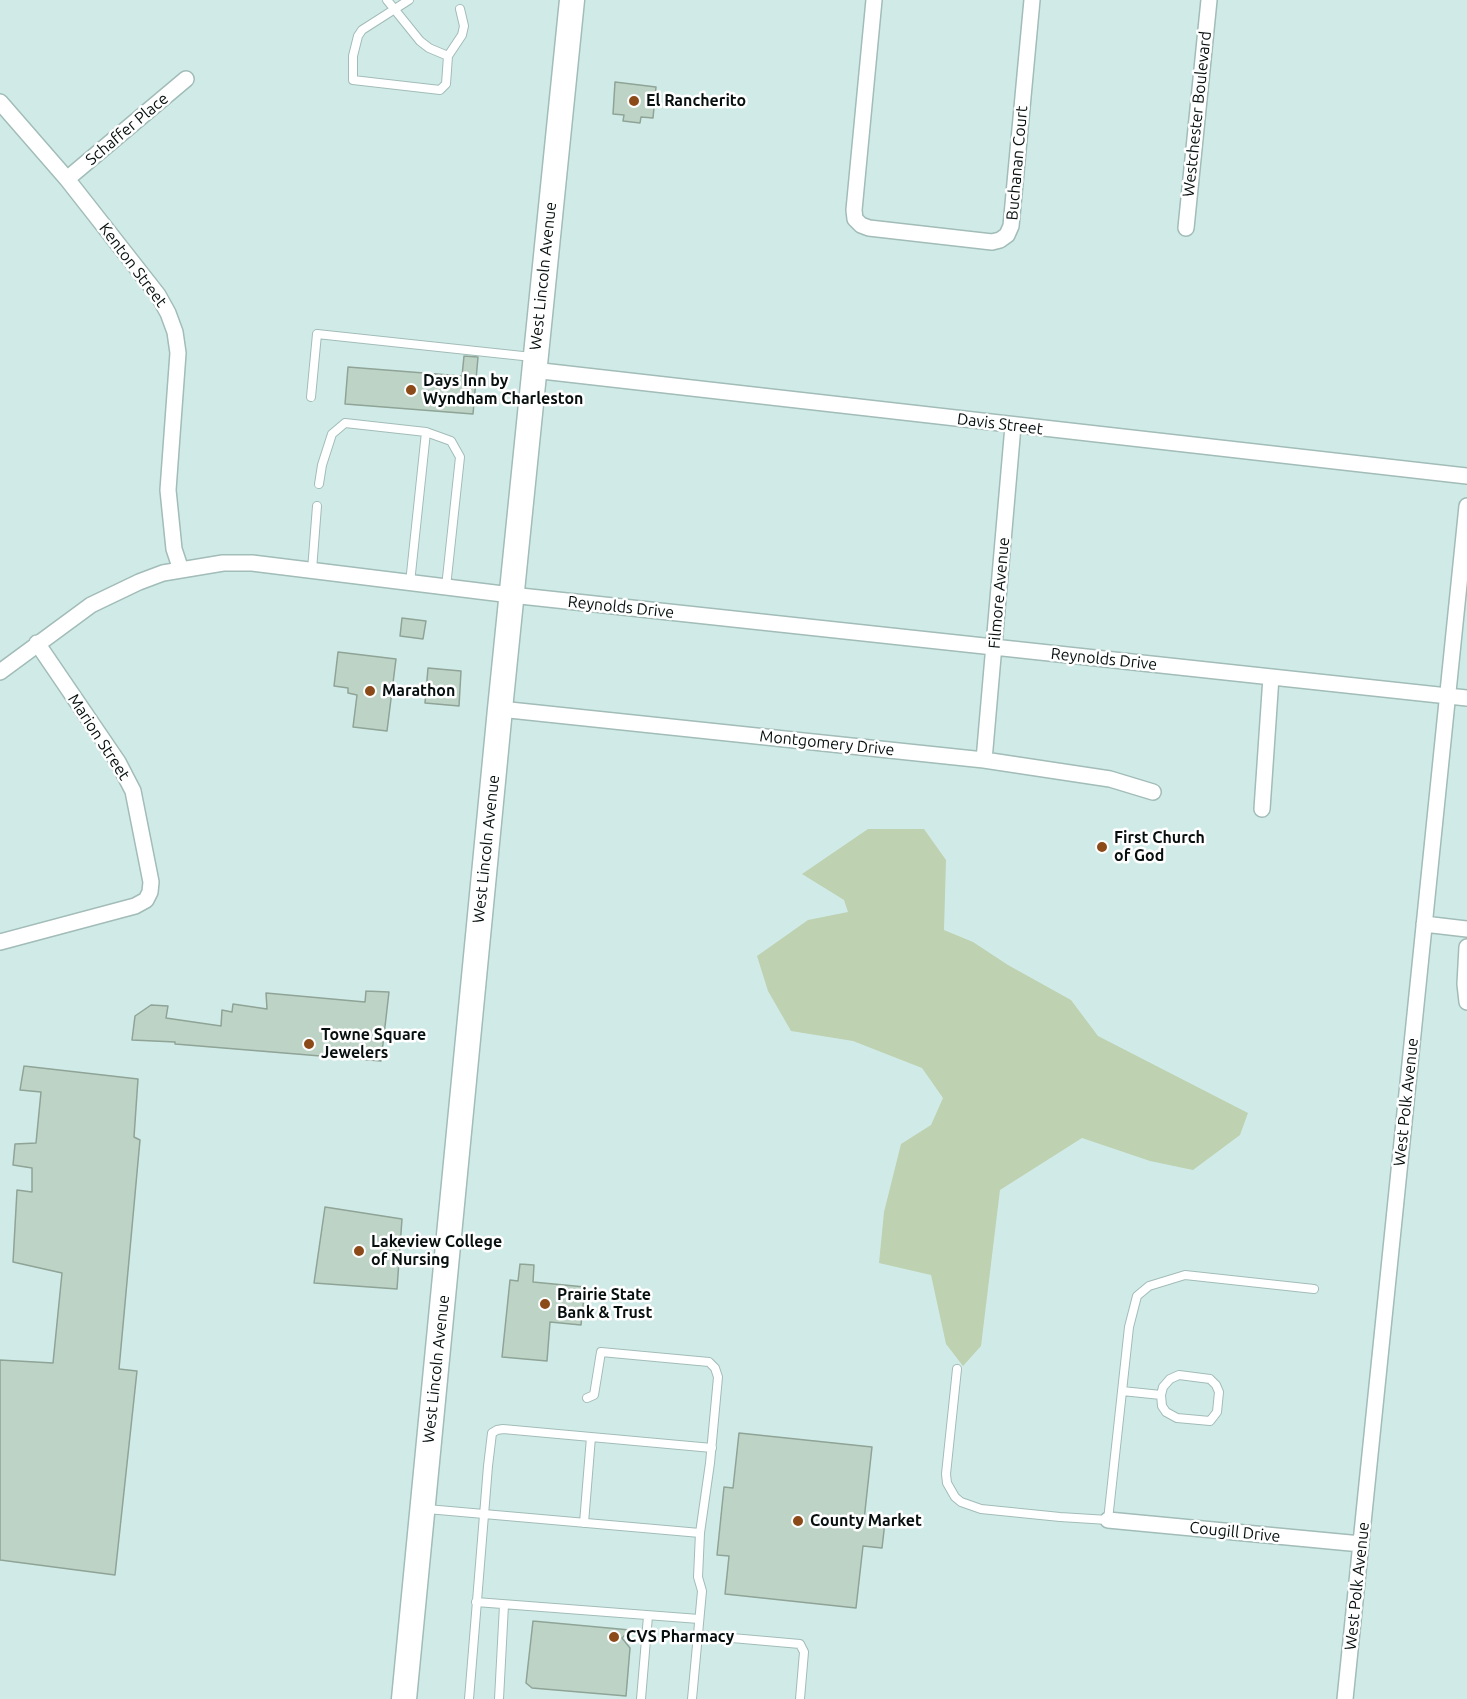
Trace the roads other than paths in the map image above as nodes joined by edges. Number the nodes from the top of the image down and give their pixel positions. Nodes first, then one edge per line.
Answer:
1 (387, 0) edge
2 (409, 0) edge
3 (572, 0) edge
4 (874, 0) edge
5 (1032, 0) edge
6 (1209, 0) edge
7 (393, 9) junction
8 (460, 9) dead end
9 (448, 56) junction
10 (186, 79) dead end
11 (0, 102) edge
12 (67, 179) junction
13 (1186, 228) dead end
14 (534, 363) junction
15 (311, 397) dead end
16 (1013, 426) junction
17 (426, 432) junction
18 (1467, 476) edge
19 (319, 484) dead end
20 (317, 506) dead end
21 (1467, 506) edge
22 (181, 570) junction
23 (312, 570) junction
24 (410, 582) junction
25 (447, 587) junction
26 (511, 595) junction
27 (37, 643) junction
28 (994, 646) junction
29 (0, 672) edge
30 (1271, 677) junction
31 (1447, 696) junction
32 (1467, 698) edge
33 (500, 709) junction
34 (984, 760) junction
35 (1153, 792) dead end
36 (1262, 809) dead end
37 (1424, 924) junction
38 (1467, 929) edge
39 (0, 942) edge
40 (1467, 947) edge
41 (1467, 1002) edge
42 (1314, 1289) dead end
43 (957, 1369) dead end
44 (1122, 1391) junction
45 (1161, 1395) junction
46 (587, 1398) dead end
47 (591, 1437) junction
48 (712, 1448) junction
49 (422, 1509) junction
50 (483, 1514) junction
51 (1108, 1520) junction
52 (584, 1523) junction
53 (700, 1533) junction
54 (1361, 1544) junction
55 (476, 1602) junction
56 (504, 1605) junction
57 (648, 1616) junction
58 (699, 1619) junction
59 (698, 1635) junction
60 (404, 1699) edge
61 (468, 1699) edge
62 (499, 1699) edge
63 (641, 1699) edge
64 (692, 1699) edge
65 (800, 1699) edge
66 (1345, 1699) edge

1 - 7 lane
2 - 7 lane
3 - 14 main road, West Lincoln Avenue
4 - 5 street, Buchanan Court
6 - 13 street, Westchester Boulevard
7 - 9 lane
7 - 9 lane
8 - 9 lane
10 - 12 street, Schaffer Place
11 - 12 street, Kenton Street
12 - 22 street, Kenton Street
14 - 15 lane
14 - 16 street, Davis Street
14 - 26 main road, West Lincoln Avenue
16 - 18 street, Davis Street
16 - 28 street, Filmore Avenue
17 - 19 lane
17 - 24 lane
17 - 25 lane
20 - 23 lane
21 - 31 street, West Polk Avenue
22 - 23 street, Reynolds Drive
22 - 27 street, Reynolds Drive
23 - 24 street, Reynolds Drive
24 - 25 street, Reynolds Drive
25 - 26 street, Reynolds Drive
26 - 28 street, Reynolds Drive
26 - 33 main road, West Lincoln Avenue
27 - 29 street, Reynolds Drive
27 - 39 street, Marion Street
28 - 30 street, Reynolds Drive
28 - 34 street, Filmore Avenue
30 - 31 street, Reynolds Drive
30 - 36 street
31 - 32 street, Reynolds Drive
31 - 37 street, West Polk Avenue
33 - 34 street, Montgomery Drive
33 - 49 main road, West Lincoln Avenue
34 - 35 street, Montgomery Drive
37 - 38 street
37 - 54 street, West Polk Avenue
40 - 41 street
42 - 44 lane
43 - 51 lane
44 - 45 lane
44 - 51 lane
45 - 45 lane
46 - 48 lane
47 - 48 lane
47 - 50 lane
47 - 52 lane
48 - 53 lane
49 - 50 lane
49 - 60 main road, West Lincoln Avenue
50 - 52 lane
50 - 55 lane
51 - 54 street, Cougill Drive
52 - 53 lane
53 - 58 lane
54 - 66 street, West Polk Avenue
55 - 56 lane
55 - 61 lane
56 - 57 lane
56 - 62 lane
57 - 58 lane
57 - 63 lane
58 - 59 lane
59 - 64 lane
59 - 65 lane

